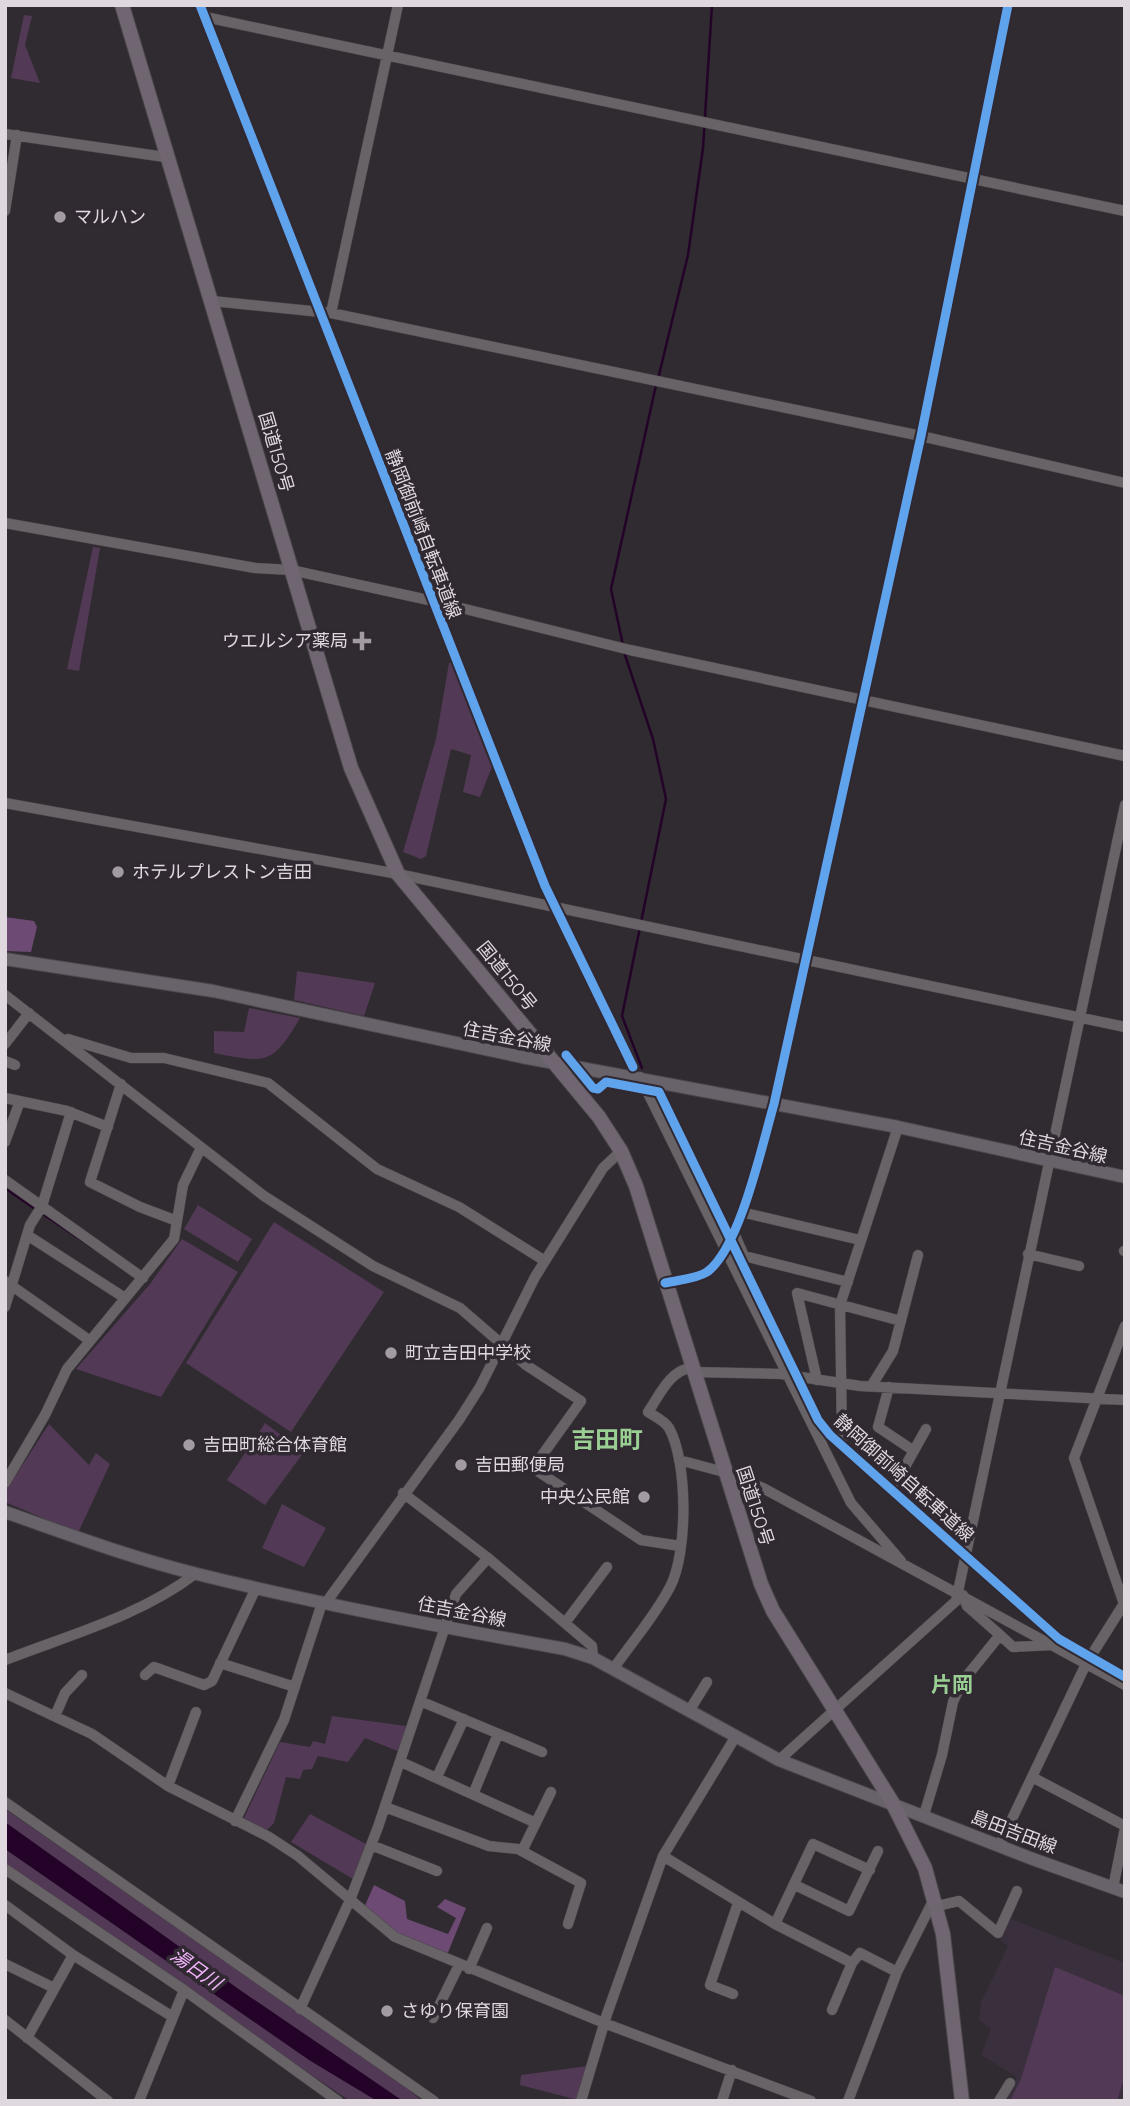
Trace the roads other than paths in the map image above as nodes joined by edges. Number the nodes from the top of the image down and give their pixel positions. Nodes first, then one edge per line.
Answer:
1 (122, 5) edge
2 (398, 5) edge
3 (1008, 5) edge
4 (205, 17) dead end
5 (387, 54) junction
6 (5, 134) edge
7 (17, 135) junction
8 (165, 157) junction
9 (972, 177) junction
10 (5, 211) edge
11 (1125, 211) edge
12 (212, 301) junction
13 (331, 313) junction
14 (921, 436) junction
15 (1125, 483) edge
16 (5, 523) edge
17 (291, 570) junction
18 (864, 700) junction
19 (1125, 756) edge
20 (5, 803) edge
21 (1125, 805) edge
22 (398, 874) junction
23 (5, 959) edge
24 (806, 959) junction
25 (5, 995) edge
26 (29, 1013) junction
27 (1079, 1018) junction
28 (1125, 1027) edge
29 (64, 1038) junction
30 (5, 1044) edge
31 (552, 1062) junction
32 (640, 1077) junction
33 (121, 1084) junction
34 (5, 1098) edge
35 (20, 1101) junction
36 (774, 1104) junction
37 (71, 1112) junction
38 (108, 1127) junction
39 (898, 1127) junction
40 (5, 1142) edge
41 (201, 1148) junction
42 (621, 1151) junction
43 (1050, 1159) junction
44 (1125, 1177) edge
45 (5, 1180) edge
46 (40, 1209) junction
47 (741, 1212) junction
48 (177, 1221) junction
49 (734, 1233) junction
50 (27, 1235) junction
51 (860, 1240) junction
52 (726, 1248) junction
53 (1028, 1254) junction
54 (918, 1255) dead end
55 (545, 1261) junction
56 (1079, 1266) dead end
57 (144, 1278) junction
58 (848, 1282) junction
59 (9, 1283) edge
60 (666, 1283) junction
61 (125, 1298) junction
62 (840, 1305) junction
63 (5, 1307) edge
64 (901, 1321) junction
65 (1125, 1326) edge
66 (89, 1340) junction
67 (501, 1345) junction
68 (692, 1370) junction
69 (790, 1376) junction
70 (817, 1380) junction
71 (841, 1384) junction
72 (872, 1385) junction
73 (889, 1387) junction
74 (998, 1394) junction
75 (1097, 1398) junction
76 (1125, 1400) edge
77 (926, 1429) dead end
78 (842, 1439) dead end
79 (914, 1451) junction
80 (678, 1460) junction
81 (724, 1472) junction
82 (5, 1483) edge
83 (730, 1490) junction
84 (892, 1490) dead end
85 (403, 1493) junction
86 (5, 1512) edge
87 (680, 1546) junction
88 (488, 1558) junction
89 (901, 1561) junction
90 (607, 1567) dead end
91 (195, 1574) junction
92 (256, 1587) junction
93 (961, 1594) junction
94 (1124, 1603) edge
95 (323, 1604) junction
96 (565, 1623) junction
97 (443, 1626) junction
98 (1000, 1635) junction
99 (1055, 1645) junction
100 (593, 1658) junction
101 (5, 1660) edge
102 (220, 1663) junction
103 (1086, 1664) junction
104 (614, 1668) junction
105 (82, 1675) dead end
106 (145, 1675) dead end
107 (707, 1682) dead end
108 (1125, 1685) edge
109 (295, 1687) junction
110 (5, 1693) edge
111 (421, 1701) junction
112 (689, 1710) junction
113 (834, 1711) junction
114 (196, 1712) dead end
115 (55, 1716) junction
116 (464, 1719) junction
117 (498, 1734) junction
118 (736, 1736) junction
119 (542, 1752) dead end
120 (779, 1760) junction
121 (401, 1762) junction
122 (437, 1777) junction
123 (1032, 1777) junction
124 (168, 1786) junction
125 (474, 1792) junction
126 (551, 1792) dead end
127 (5, 1802) edge
128 (892, 1802) junction
129 (385, 1807) junction
130 (924, 1815) junction
131 (235, 1821) junction
132 (536, 1823) junction
133 (1125, 1827) edge
134 (371, 1845) junction
135 (999, 1846) junction
136 (522, 1851) junction
137 (878, 1851) dead end
138 (663, 1856) junction
139 (5, 1869) edge
140 (870, 1870) junction
141 (437, 1871) dead end
142 (794, 1885) junction
143 (1119, 1890) edge
144 (1017, 1891) dead end
145 (350, 1900) junction
146 (936, 1902) junction
147 (738, 1903) junction
148 (6, 1909) edge
149 (568, 1924) dead end
150 (775, 1924) junction
151 (487, 1928) dead end
152 (73, 1955) junction
153 (852, 1963) junction
154 (5, 1964) edge
155 (464, 1967) junction
156 (897, 1972) junction
157 (54, 1988) junction
158 (184, 1990) junction
159 (733, 1994) dead end
160 (300, 2008) junction
161 (832, 2010) dead end
162 (173, 2017) junction
163 (433, 2018) dead end
164 (5, 2020) edge
165 (604, 2023) junction
166 (27, 2038) junction
167 (732, 2070) junction
168 (1010, 2082) dead end
169 (108, 2101) edge
170 (139, 2101) edge
171 (338, 2101) edge
172 (434, 2101) edge
173 (581, 2101) edge
174 (722, 2101) edge
175 (811, 2101) edge
176 (848, 2101) edge
177 (961, 2101) edge
178 (999, 2101) edge

1 - 8 highway, 国道150号
2 - 5 street
3 - 9 street
4 - 5 street
5 - 9 street
5 - 13 street
6 - 7 street
7 - 8 street
7 - 10 street
8 - 12 highway, 国道150号
9 - 11 street
9 - 14 street
12 - 13 street
12 - 17 highway, 国道150号
13 - 14 street
14 - 15 street
14 - 18 street
16 - 17 street
17 - 18 street
17 - 22 highway, 国道150号
18 - 19 street
18 - 24 street
20 - 22 street
21 - 27 street
22 - 24 street
22 - 31 highway, 国道150号
23 - 31 main road, 住吉金谷線
24 - 27 street
24 - 36 street
25 - 26 street
26 - 29 street
26 - 30 street
27 - 28 street
27 - 43 street
29 - 33 street
29 - 55 street
31 - 32 main road, 住吉金谷線
31 - 42 highway, 国道150号
32 - 36 main road, 住吉金谷線
32 - 52 street
33 - 38 street
33 - 41 street
34 - 35 street
35 - 37 street
35 - 40 street
36 - 39 main road, 住吉金谷線
36 - 47 street
37 - 38 street
37 - 46 street
38 - 48 street
39 - 43 main road, 住吉金谷線
39 - 51 street
41 - 48 street
41 - 67 street
42 - 55 street
42 - 60 highway, 国道150号
43 - 44 main road, 住吉金谷線
43 - 53 street
45 - 46 street
46 - 50 street
46 - 57 street
47 - 49 street
47 - 51 street
48 - 57 street
49 - 52 street
49 - 58 street
50 - 59 street
50 - 61 street
51 - 58 street
52 - 60 street
52 - 69 street
53 - 56 street
53 - 74 street
54 - 64 street
55 - 67 street
57 - 61 street
58 - 62 street
59 - 63 street
59 - 66 street
60 - 68 highway, 国道150号
61 - 66 street
62 - 64 street
62 - 70 street
62 - 71 street
64 - 72 street
65 - 75 street
66 - 82 street
67 - 85 street
67 - 87 street
68 - 69 street
68 - 80 street
68 - 81 highway, 国道150号
69 - 70 street
69 - 89 street
70 - 71 street
71 - 72 street
71 - 78 street
72 - 73 street
73 - 74 street
73 - 79 street
74 - 75 street
74 - 93 street
75 - 76 street
75 - 94 street
77 - 79 street
79 - 84 street
80 - 81 street
80 - 87 street
81 - 83 highway, 国道150号
83 - 89 street
83 - 113 highway, 国道150号
85 - 88 street
85 - 95 street
86 - 91 main road, 住吉金谷線
87 - 104 street
88 - 96 street
88 - 97 street
89 - 93 street
90 - 96 street
91 - 92 main road, 住吉金谷線
91 - 101 street
92 - 95 main road, 住吉金谷線
92 - 102 street
93 - 98 street
93 - 99 street
93 - 113 street
94 - 103 street
95 - 97 main road, 住吉金谷線
95 - 109 street
96 - 100 street
97 - 100 main road, 住吉金谷線
97 - 111 street
98 - 99 street
98 - 130 street
99 - 103 street
100 - 104 main road, 住吉金谷線
102 - 106 street
102 - 109 street
103 - 108 street
103 - 123 street
104 - 112 main road, 住吉金谷線
105 - 115 street
107 - 112 street
109 - 131 street
110 - 115 street
111 - 116 street
111 - 121 street
112 - 118 main road, 住吉金谷線
113 - 120 street
113 - 128 highway, 国道150号
114 - 124 street
115 - 124 street
116 - 117 street
116 - 122 street
117 - 119 street
117 - 125 street
118 - 120 main road, 住吉金谷線
118 - 138 street
120 - 128 main road, 住吉金谷線
121 - 122 street
121 - 129 street
122 - 125 street
123 - 133 street
123 - 135 street
124 - 131 street
125 - 132 street
126 - 132 street
127 - 160 street
128 - 130 main road, 島田吉田線
128 - 146 highway, 国道150号
129 - 134 street
129 - 136 street
130 - 135 main road, 島田吉田線
131 - 145 street
132 - 136 street
133 - 143 street
134 - 141 street
134 - 145 street
135 - 143 main road, 島田吉田線
136 - 149 street
137 - 140 street
138 - 147 street
138 - 165 street
139 - 158 street
140 - 142 street
140 - 142 street
142 - 150 street
144 - 146 street
145 - 155 street
145 - 160 street
146 - 156 street
146 - 177 highway, 国道150号
147 - 150 street
147 - 159 street
148 - 152 street
150 - 153 street
151 - 155 street
152 - 157 street
152 - 162 street
153 - 156 street
153 - 161 street
154 - 157 street
155 - 163 street
155 - 165 street
156 - 176 street
157 - 166 street
158 - 162 street
158 - 171 street
160 - 172 street
162 - 170 street
164 - 166 street
165 - 167 street
165 - 173 street
166 - 169 street
167 - 174 street
167 - 175 street
168 - 178 street

